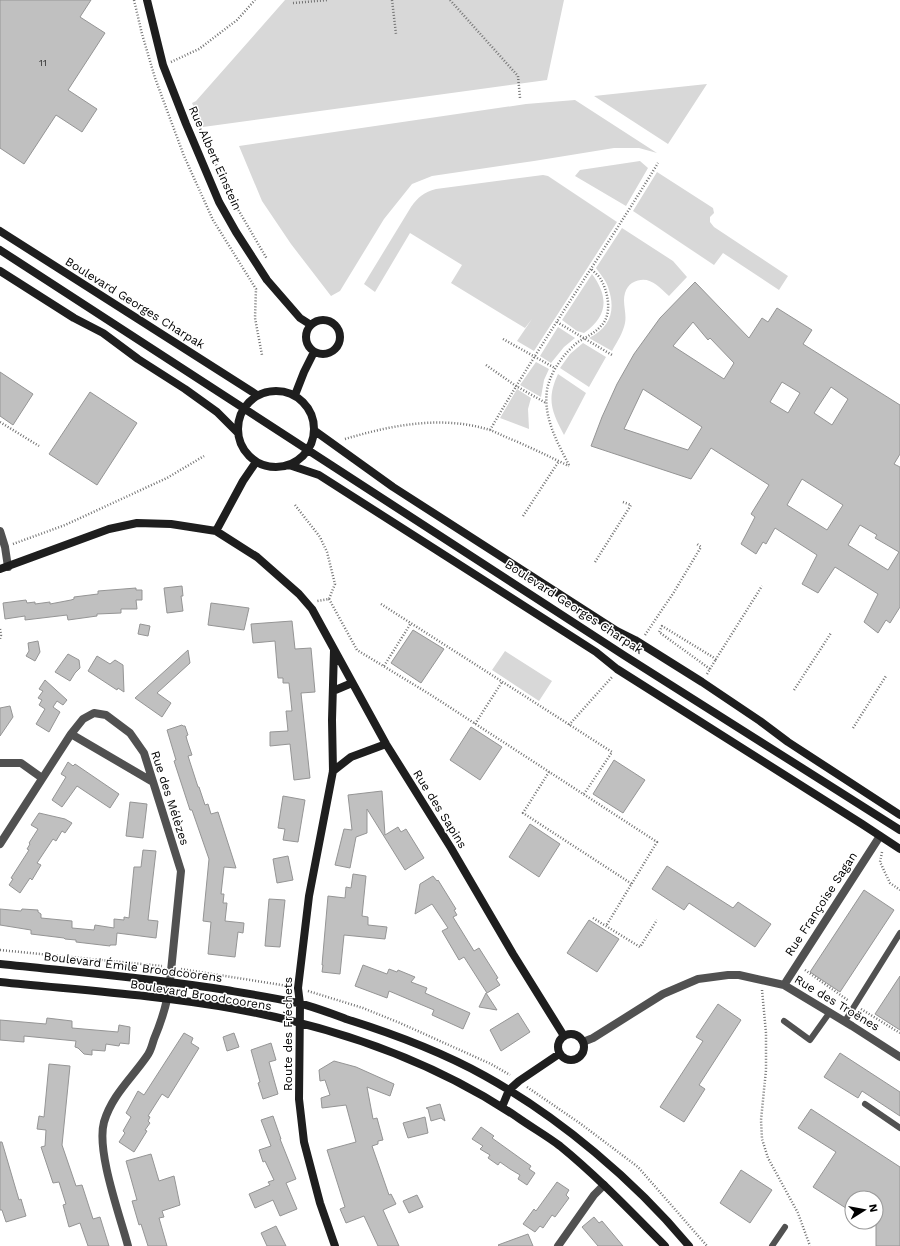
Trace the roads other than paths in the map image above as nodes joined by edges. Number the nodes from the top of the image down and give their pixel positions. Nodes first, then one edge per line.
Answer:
1 (147, 0) edge
2 (0, 231) edge
3 (0, 250) edge
4 (0, 271) edge
5 (311, 325) junction
6 (314, 352) junction
7 (257, 395) junction
8 (295, 395) junction
9 (244, 408) junction
10 (315, 431) junction
11 (238, 432) junction
12 (308, 450) junction
13 (256, 462) junction
14 (289, 465) junction
15 (0, 531) edge
16 (216, 532) junction
17 (4, 568) edge
18 (334, 649) junction
19 (352, 683) junction
20 (333, 691) junction
21 (71, 734) junction
22 (386, 744) junction
23 (0, 763) edge
24 (333, 771) junction
25 (42, 778) junction
26 (153, 782) junction
27 (900, 815) edge
28 (900, 830) edge
29 (880, 836) junction
30 (0, 844) edge
31 (900, 849) edge
32 (900, 933) edge
33 (0, 964) edge
34 (170, 981) junction
35 (0, 982) edge
36 (784, 985) junction
37 (168, 999) junction
38 (300, 1004) junction
39 (830, 1012) junction
40 (784, 1021) dead end
41 (844, 1021) junction
42 (299, 1023) junction
43 (564, 1036) junction
44 (582, 1042) junction
45 (560, 1054) junction
46 (900, 1057) edge
47 (509, 1090) junction
48 (865, 1104) dead end
49 (502, 1107) junction
50 (900, 1128) edge
51 (604, 1184) junction
52 (785, 1227) dead end
53 (128, 1246) edge
54 (335, 1246) edge
55 (558, 1246) edge
56 (665, 1246) edge
57 (689, 1246) edge
58 (772, 1246) edge

1 - 5 street, Rue Albert Einstein
2 - 7 street, Boulevard Georges Charpak
3 - 9 street, Boulevard Georges Charpak
4 - 11 street
5 - 6 street
5 - 6 street
6 - 8 street
7 - 8 street
7 - 9 street
8 - 10 street
9 - 11 street
9 - 12 street, Boulevard Georges Charpak
10 - 12 street
10 - 27 street, Boulevard Georges Charpak
11 - 13 street
12 - 14 street
12 - 28 street, Boulevard Georges Charpak
13 - 14 street
13 - 16 street
14 - 29 street
15 - 17 street
16 - 17 street
16 - 18 street, Rue des Sapins
18 - 19 street, Rue des Sapins
18 - 20 street, Route des Fréchets
19 - 20 street
19 - 22 street, Rue des Sapins
20 - 24 street, Route des Fréchets
21 - 25 street, Rue des Mélèzes
21 - 26 street
21 - 26 street, Rue des Mélèzes
22 - 24 street
22 - 43 street, Rue des Sapins
23 - 25 street
24 - 38 street, Route des Fréchets
25 - 30 street, Rue des Mélèzes
26 - 34 street, Rue des Mélèzes
29 - 31 street
29 - 36 street, Rue Françoise Sagan
32 - 41 lane
33 - 34 street, Boulevard Émile Broodcoorens
34 - 37 street, Rue des Mélèzes
34 - 38 street, Boulevard Émile Broodcoorens
35 - 37 street, Boulevard Broodcoorens
36 - 39 street, Rue des Troënes
36 - 44 street, Rue des Troënes
37 - 42 street, Boulevard Broodcoorens
37 - 53 street, Rue des Mélèzes
38 - 42 street, Route des Fréchets
38 - 47 street, Boulevard Émile Broodcoorens
39 - 40 lane
39 - 41 street, Rue des Troënes
41 - 46 street, Rue des Troënes
42 - 49 street, Boulevard Broodcoorens
42 - 54 street, Route des Fréchets
43 - 44 street
43 - 45 street
44 - 45 street
45 - 47 street
47 - 49 street
47 - 57 street, Boulevard Émile Broodcoorens
48 - 50 lane
49 - 51 street, Boulevard Broodcoorens
51 - 55 street
51 - 56 street, Boulevard Broodcoorens
52 - 58 lane

